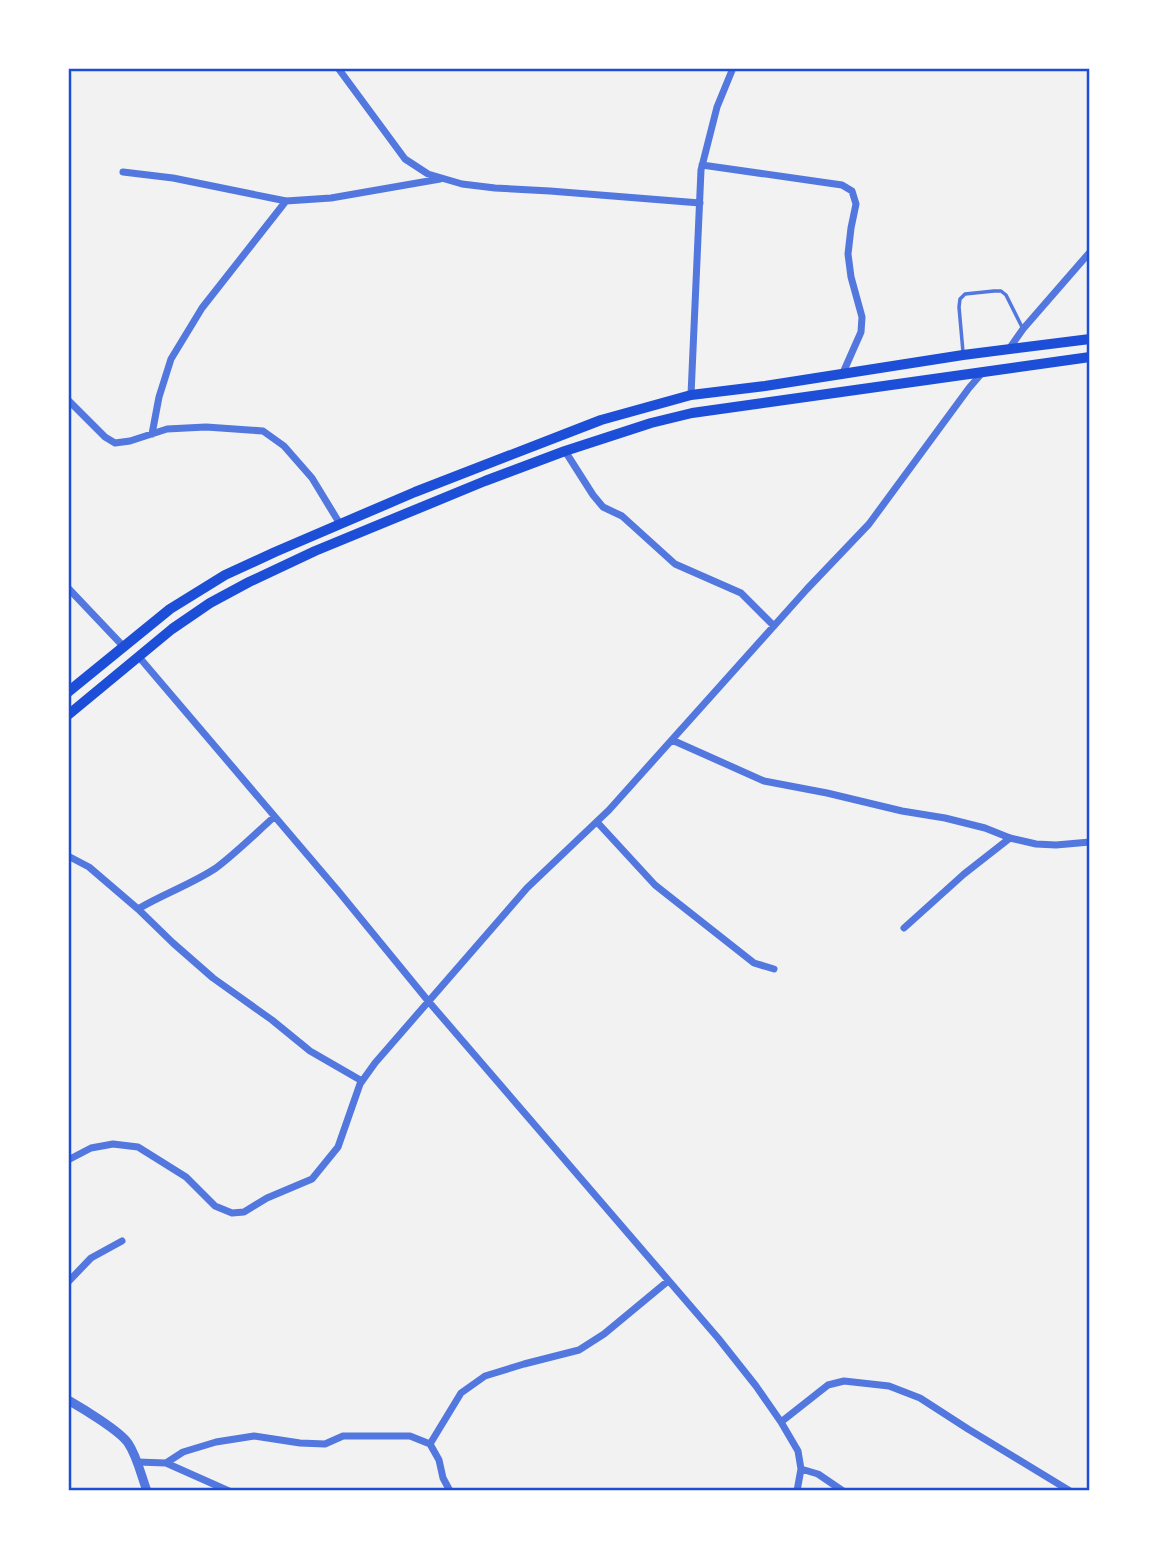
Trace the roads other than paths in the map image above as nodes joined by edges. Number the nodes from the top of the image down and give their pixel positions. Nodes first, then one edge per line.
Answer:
1 (338, 68) edge
2 (733, 68) edge
3 (702, 165) junction
4 (123, 172) dead end
5 (443, 178) junction
6 (286, 201) junction
7 (700, 204) junction
8 (1090, 252) edge
9 (1023, 329) junction
10 (1090, 339) edge
11 (1009, 349) junction
12 (963, 355) junction
13 (1090, 357) edge
14 (982, 373) junction
15 (842, 374) junction
16 (691, 395) junction
17 (68, 400) edge
18 (152, 434) junction
19 (565, 452) junction
20 (340, 524) junction
21 (68, 588) edge
22 (774, 626) junction
23 (123, 646) junction
24 (139, 657) junction
25 (68, 692) edge
26 (68, 715) edge
27 (672, 740) junction
28 (274, 817) junction
29 (597, 822) junction
30 (1010, 838) junction
31 (1090, 842) edge
32 (68, 856) edge
33 (138, 909) junction
34 (904, 928) dead end
35 (774, 969) dead end
36 (429, 1002) junction
37 (362, 1081) junction
38 (68, 1160) edge
39 (122, 1241) dead end
40 (668, 1281) junction
41 (68, 1282) edge
42 (68, 1400) edge
43 (781, 1422) junction
44 (430, 1444) junction
45 (137, 1462) junction
46 (166, 1463) junction
47 (801, 1469) junction
48 (147, 1491) edge
49 (229, 1491) edge
50 (450, 1491) edge
51 (797, 1491) edge
52 (843, 1491) edge
53 (1070, 1491) edge

1 - 5 street
2 - 3 street
3 - 7 street
3 - 15 street
4 - 6 street
5 - 6 street
5 - 7 street
6 - 18 street
7 - 16 street
8 - 9 street
9 - 11 street
9 - 12 lane
10 - 11 main road
11 - 12 main road
12 - 15 main road
13 - 14 main road
14 - 19 main road
14 - 22 street
15 - 16 main road
16 - 20 main road
17 - 18 street
18 - 20 street
19 - 22 street
19 - 24 main road
20 - 23 main road
21 - 23 street
22 - 27 street
23 - 25 main road
24 - 26 main road
24 - 28 street
27 - 29 street
27 - 30 street
28 - 33 street
28 - 36 street
29 - 35 street
29 - 36 street
30 - 31 street
30 - 34 street
32 - 33 street
33 - 37 street
36 - 37 street
36 - 40 street
37 - 38 street
39 - 41 street
40 - 43 street
40 - 44 street
42 - 45 street
43 - 47 street
43 - 53 street
44 - 46 street
44 - 50 street
45 - 46 street
45 - 48 street
46 - 49 street
47 - 51 street
47 - 52 street

